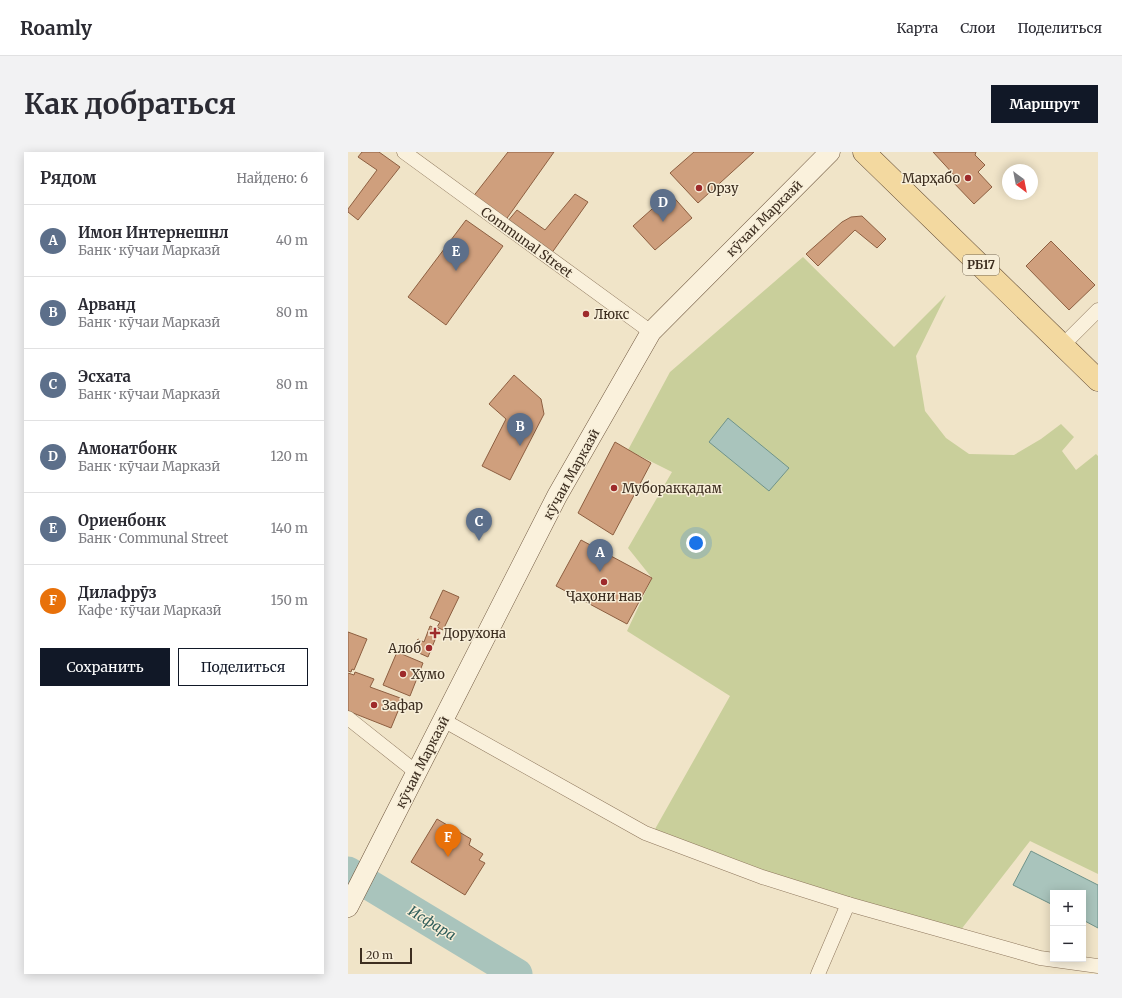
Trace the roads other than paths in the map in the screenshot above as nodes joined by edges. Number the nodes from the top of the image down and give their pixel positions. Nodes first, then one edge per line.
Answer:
1 (404, 152) edge
2 (830, 152) edge
3 (864, 152) edge
4 (1098, 310) edge
5 (650, 332) junction
6 (1063, 345) junction
7 (1098, 380) edge
8 (348, 718) edge
9 (443, 720) junction
10 (416, 772) junction
11 (848, 904) junction
12 (348, 907) edge
13 (1098, 966) edge
14 (818, 974) edge

1 - 5 street, Communal Street
2 - 5 main road, кӯчаи Марказӣ
3 - 6 main road, РБ17
4 - 6 street
5 - 9 main road, кӯчаи Марказӣ
6 - 7 main road, РБ17
8 - 10 street
9 - 10 main road, кӯчаи Марказӣ
9 - 11 street
10 - 12 main road, кӯчаи Марказӣ
11 - 13 street
11 - 14 street

